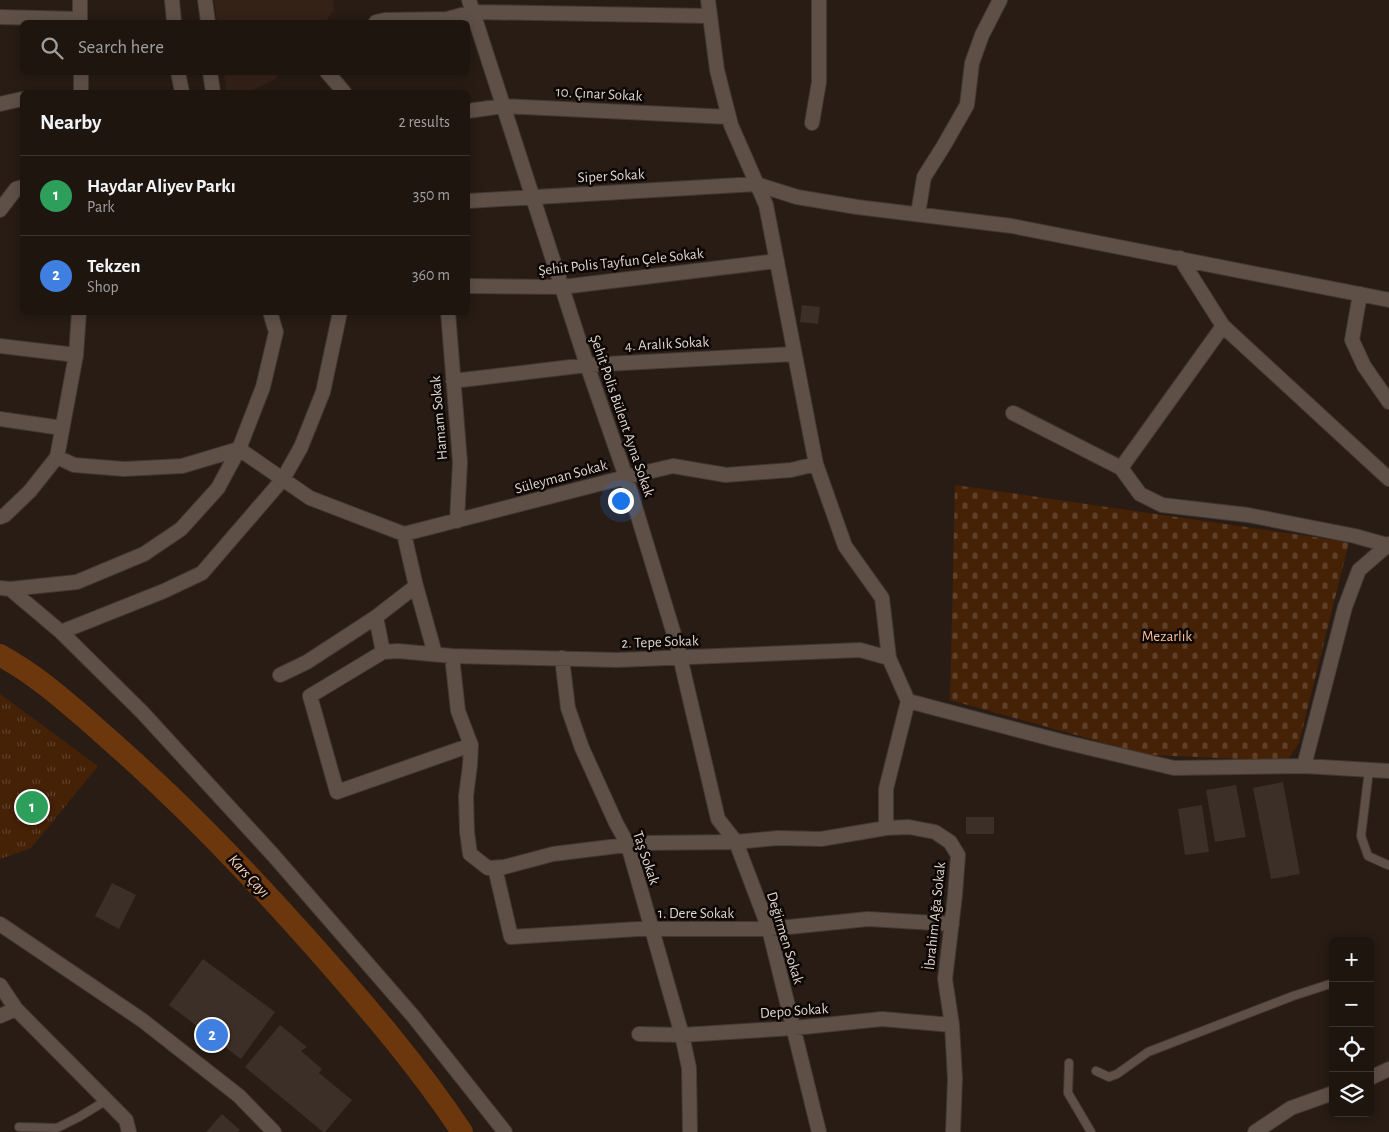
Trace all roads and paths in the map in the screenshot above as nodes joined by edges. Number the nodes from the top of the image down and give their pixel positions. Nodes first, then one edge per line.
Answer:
1 (80, 0) edge
2 (172, 0) edge
3 (205, 0) edge
4 (708, 0) edge
5 (819, 0) edge
6 (1000, 0) edge
7 (471, 6) edge
8 (710, 16) junction
9 (0, 17) edge
10 (60, 20) edge
11 (80, 20) edge
12 (174, 20) edge
13 (208, 20) edge
14 (385, 20) edge
15 (81, 75) edge
16 (179, 75) edge
17 (211, 75) edge
18 (330, 75) edge
19 (81, 90) edge
20 (182, 90) edge
21 (214, 90) edge
22 (342, 90) edge
23 (20, 99) edge
24 (0, 104) edge
25 (503, 106) junction
26 (470, 110) edge
27 (729, 117) junction
28 (812, 123) dead end
29 (756, 184) junction
30 (20, 188) edge
31 (532, 196) junction
32 (470, 201) edge
33 (0, 210) edge
34 (918, 214) junction
35 (1180, 258) junction
36 (776, 261) junction
37 (470, 286) edge
38 (562, 287) junction
39 (1360, 294) junction
40 (1389, 300) edge
41 (79, 315) edge
42 (271, 315) edge
43 (339, 315) edge
44 (448, 315) edge
45 (1223, 326) junction
46 (0, 346) edge
47 (794, 354) junction
48 (76, 355) junction
49 (587, 365) junction
50 (453, 381) junction
51 (1389, 402) edge
52 (1013, 414) dead end
53 (0, 419) edge
54 (62, 428) junction
55 (240, 449) junction
56 (57, 457) junction
57 (816, 464) junction
58 (1121, 468) junction
59 (626, 477) junction
60 (283, 479) junction
61 (1389, 479) edge
62 (0, 517) edge
63 (456, 521) junction
64 (404, 534) junction
65 (1388, 545) edge
66 (416, 586) junction
67 (5, 588) edge
68 (376, 617) junction
69 (61, 632) junction
70 (383, 652) junction
71 (434, 654) junction
72 (452, 656) junction
73 (680, 657) junction
74 (562, 658) junction
75 (889, 658) junction
76 (280, 676) dead end
77 (908, 701) junction
78 (471, 745) junction
79 (1304, 766) junction
80 (1369, 770) junction
81 (1389, 771) edge
82 (886, 828) junction
83 (736, 842) junction
84 (628, 845) junction
85 (1388, 866) edge
86 (495, 868) junction
87 (0, 924) edge
88 (952, 924) junction
89 (769, 929) junction
90 (652, 930) junction
91 (1329, 984) edge
92 (0, 985) edge
93 (16, 1009) junction
94 (0, 1016) edge
95 (952, 1025) junction
96 (794, 1028) junction
97 (639, 1034) dead end
98 (682, 1034) junction
99 (1069, 1062) dead end
100 (1389, 1069) edge
101 (1096, 1071) dead end
102 (1374, 1076) edge
103 (1329, 1094) edge
104 (107, 1100) junction
105 (19, 1127) dead end
106 (129, 1132) edge
107 (274, 1132) edge
108 (505, 1132) edge
109 (690, 1132) edge
110 (819, 1132) edge
111 (953, 1132) edge
112 (1091, 1132) edge
113 (1255, 1132) edge

1 - 11 street
2 - 12 street
3 - 13 street
4 - 8 street
5 - 28 street
6 - 34 street
7 - 8 street
7 - 14 street
7 - 25 street, Şehit Polis Bülent Ayna Sokak
8 - 27 street
9 - 10 street
15 - 19 street
16 - 20 street
17 - 21 street
18 - 22 street
23 - 24 street
25 - 26 street, 10. Çınar Sokak
25 - 27 street, 10. Çınar Sokak
25 - 31 street, Şehit Polis Bülent Ayna Sokak
27 - 29 street
29 - 31 street, Siper Sokak
29 - 34 street
29 - 36 street
30 - 33 street
31 - 32 street, Siper Sokak
31 - 38 street, Şehit Polis Bülent Ayna Sokak
34 - 35 street
35 - 39 street
35 - 45 street
36 - 38 street, Şehit Polis Tayfun Çele Sokak
36 - 47 street
37 - 38 street, Şehit Polis Tayfun Çele Sokak
38 - 49 street, Şehit Polis Bülent Ayna Sokak
39 - 40 street
39 - 51 street
41 - 48 street
42 - 55 street
43 - 60 street
44 - 50 street, Hamam Sokak
45 - 58 street
45 - 61 street
46 - 48 street
47 - 49 street, 4. Aralık Sokak
47 - 57 street
48 - 54 street
49 - 50 street, 4. Aralık Sokak
49 - 59 street, Şehit Polis Bülent Ayna Sokak
50 - 63 street, Hamam Sokak
52 - 58 street
53 - 54 street
54 - 56 street
55 - 56 street
55 - 60 street
55 - 67 street
56 - 62 street
57 - 59 street, Süleyman Sokak
57 - 75 street
58 - 65 street
59 - 63 street, Süleyman Sokak
59 - 73 street, Şehit Polis Bülent Ayna Sokak
60 - 64 street
60 - 69 street
63 - 64 street, Süleyman Sokak
64 - 66 street
65 - 79 street
66 - 68 street
66 - 71 street
67 - 69 street
68 - 70 street
68 - 76 street
69 - 108 street
70 - 71 street, 2. Tepe Sokak
70 - 78 street
71 - 72 street, 2. Tepe Sokak
72 - 74 street, 2. Tepe Sokak
72 - 78 street
73 - 74 street, 2. Tepe Sokak
73 - 75 street, 2. Tepe Sokak
73 - 83 street, Şehit Polis Bülent Ayna Sokak
74 - 84 street, Taş Sokak
75 - 77 street
77 - 79 street
77 - 82 street
78 - 86 street
79 - 80 street
80 - 81 street
80 - 85 lane
82 - 83 street, İbrahim Ağa Sokak
82 - 88 street, İbrahim Ağa Sokak
83 - 84 street, İbrahim Ağa Sokak
83 - 89 street, Değirmen Sokak
84 - 86 street, İbrahim Ağa Sokak
84 - 90 street, Taş Sokak
86 - 90 street, 1. Dere Sokak
87 - 107 street
88 - 89 street, 1. Dere Sokak
88 - 95 street, İbrahim Ağa Sokak
89 - 90 street, 1. Dere Sokak
89 - 96 street, Değirmen Sokak
90 - 98 street, Taş Sokak
91 - 101 lane
92 - 93 street
93 - 94 street
93 - 104 street
95 - 96 street, Depo Sokak
95 - 111 street, İbrahim Ağa Sokak
96 - 98 street, Depo Sokak
96 - 110 street, Değirmen Sokak
97 - 98 street, Depo Sokak
98 - 109 street, Taş Sokak
99 - 112 lane
100 - 102 street
103 - 113 street
104 - 105 lane
104 - 106 street

